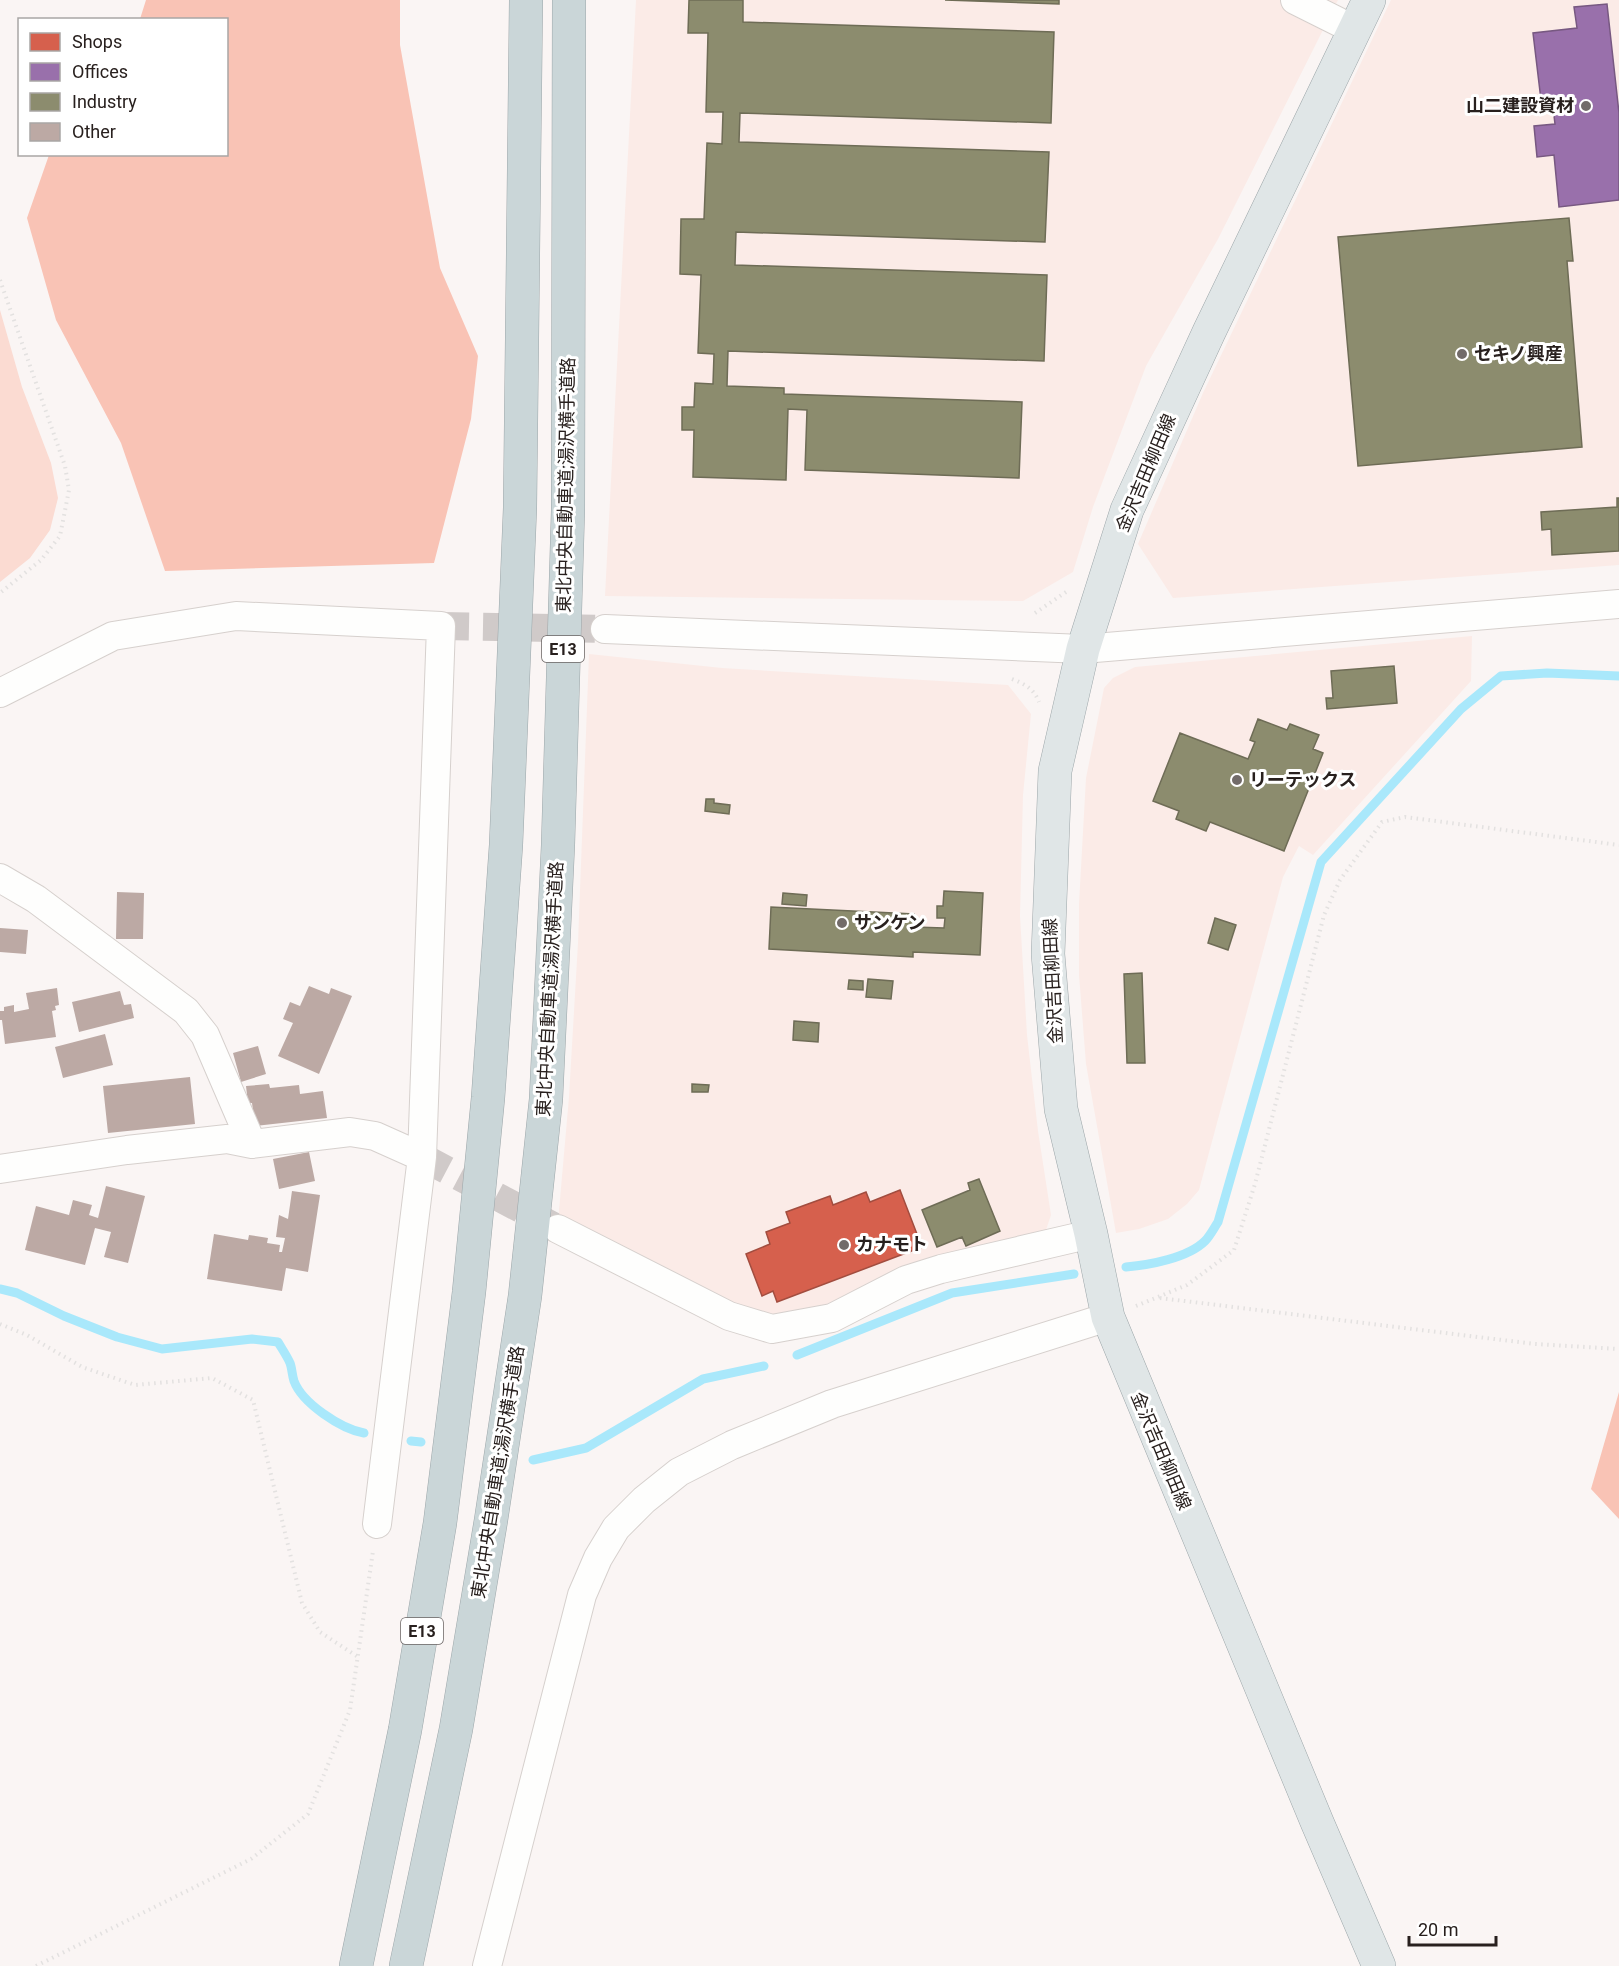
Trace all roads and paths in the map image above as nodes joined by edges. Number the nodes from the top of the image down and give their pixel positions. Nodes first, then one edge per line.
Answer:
1 (526, 0) edge
2 (569, 0) edge
3 (1295, 0) edge
4 (1369, 0) edge
5 (1355, 30) junction
6 (0, 280) edge
7 (0, 593) edge
8 (1619, 604) edge
9 (605, 629) tunnel mouth
10 (1083, 649) junction
11 (0, 693) edge
12 (1619, 845) edge
13 (0, 878) edge
14 (252, 1144) junction
15 (422, 1157) junction
16 (0, 1169) edge
17 (558, 1229) tunnel mouth
18 (1091, 1234) junction
19 (1159, 1298) junction
20 (1107, 1317) junction
21 (0, 1324) edge
22 (1619, 1349) edge
23 (377, 1524) joint
24 (358, 1657) junction
25 (36, 1966) edge
26 (356, 1966) edge
27 (406, 1966) edge
28 (487, 1966) edge
29 (1379, 1966) edge

1 - 26 highway, E13
2 - 27 highway, 東北中央自動車道;湯沢横手道路 / E13
3 - 5 street
4 - 5 main road, 金沢吉田柳田線
5 - 10 main road, 金沢吉田柳田線
6 - 7 path
8 - 10 street
9 - 10 street
10 - 18 main road, 金沢吉田柳田線
11 - 15 street
12 - 19 path
13 - 14 street
14 - 15 street
14 - 16 street
15 - 23 street
17 - 18 street
18 - 20 main road, 金沢吉田柳田線
19 - 20 path
19 - 22 path
20 - 28 street
20 - 29 main road, 金沢吉田柳田線
21 - 24 path
23 - 24 path
24 - 25 path

